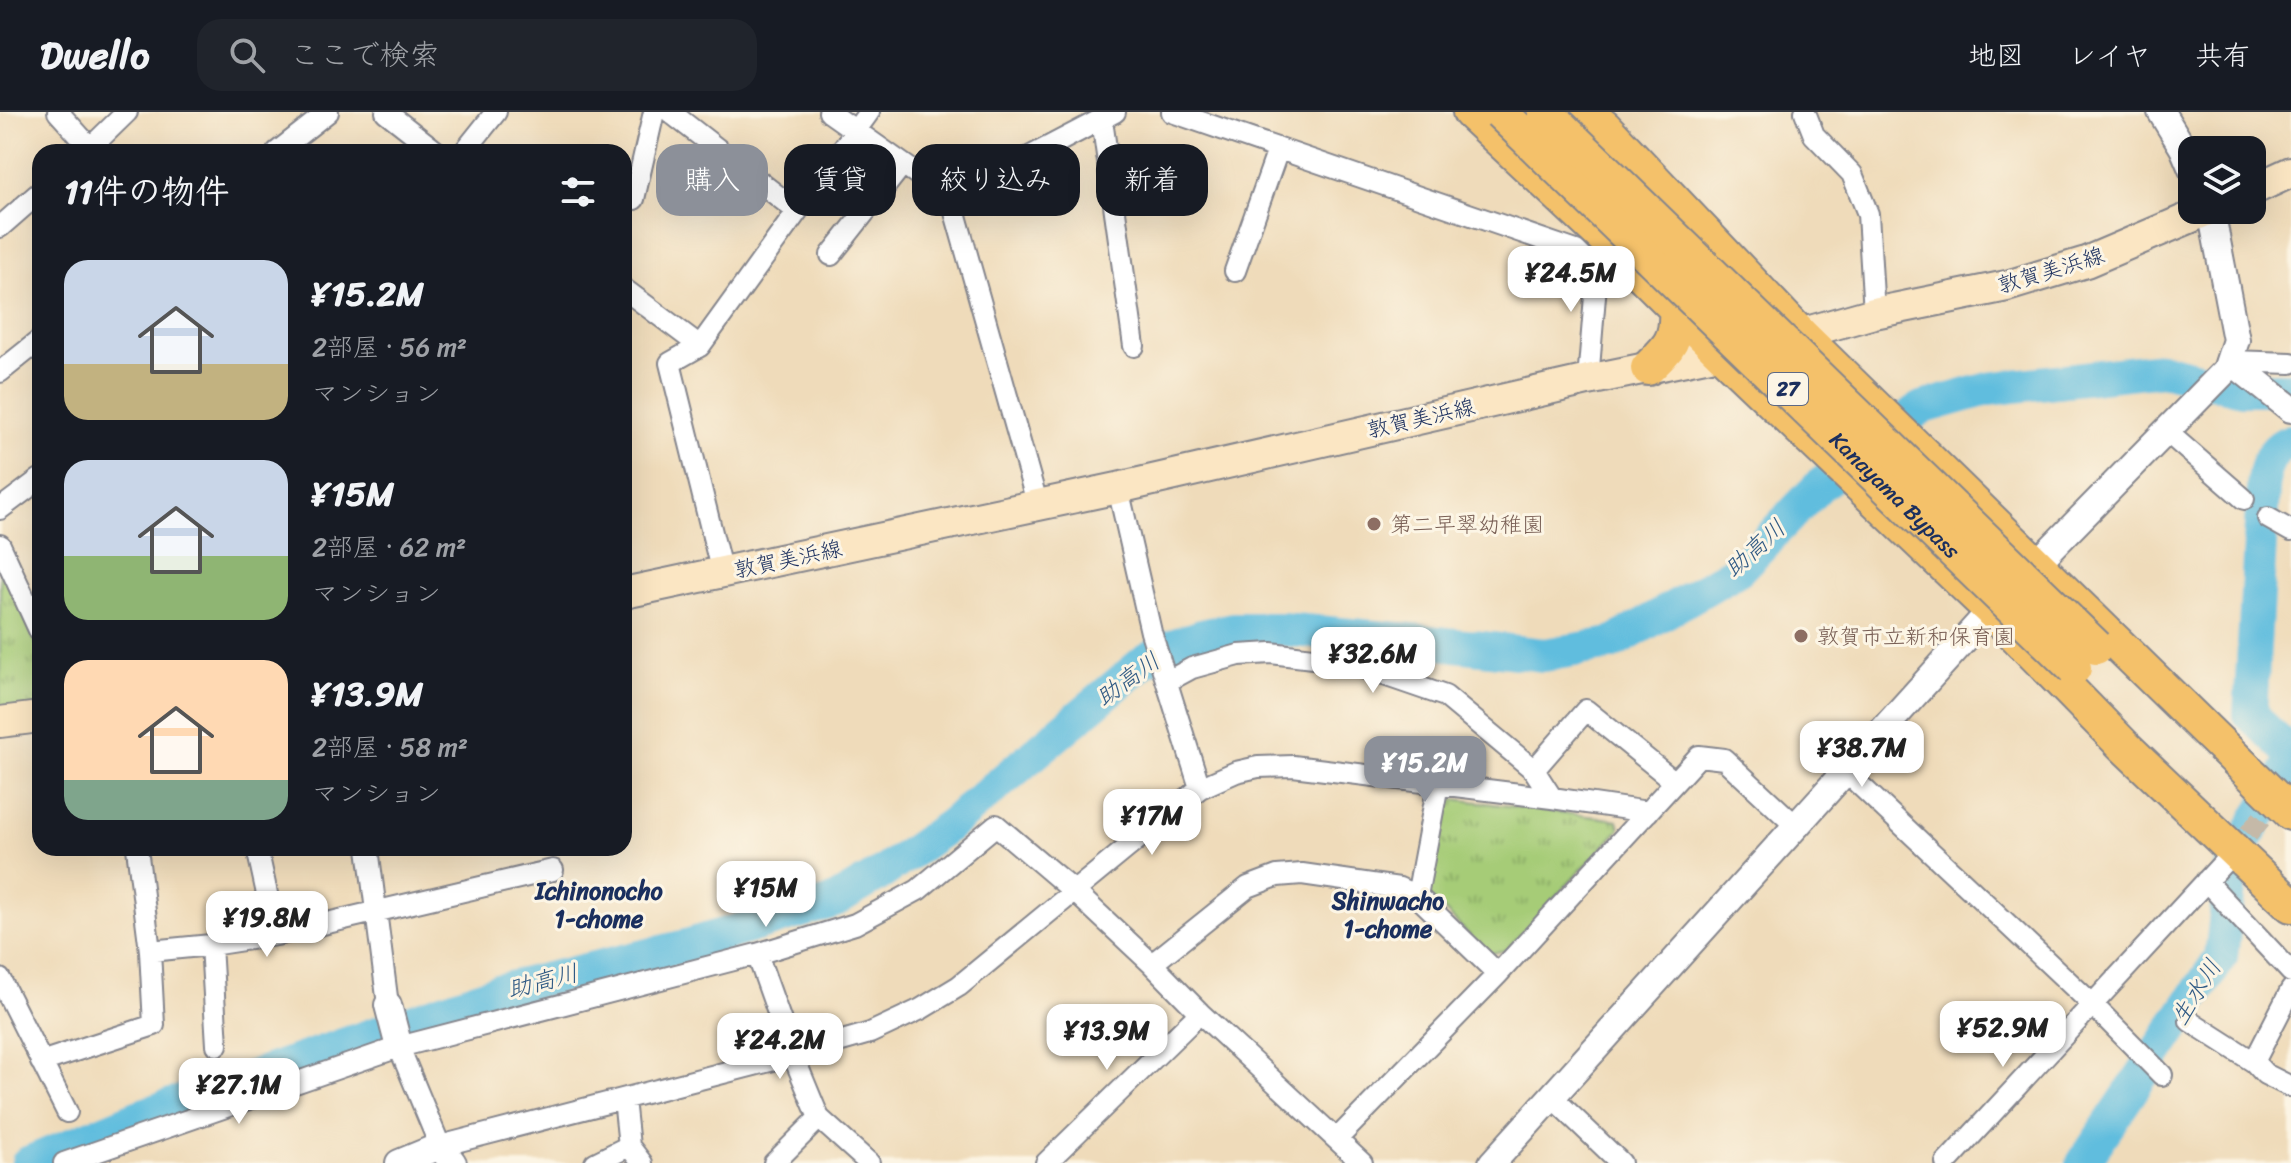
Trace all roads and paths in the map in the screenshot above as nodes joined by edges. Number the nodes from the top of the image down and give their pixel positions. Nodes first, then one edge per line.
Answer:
1 (58, 112) edge
2 (127, 112) edge
3 (328, 112) edge
4 (386, 112) edge
5 (496, 112) edge
6 (654, 112) edge
7 (670, 112) edge
8 (829, 112) edge
9 (869, 112) edge
10 (1172, 112) edge
11 (1470, 112) edge
12 (1500, 112) edge
13 (1545, 112) edge
14 (1805, 112) edge
15 (2161, 112) edge
16 (1109, 116) edge
17 (1600, 117) edge
18 (855, 131) junction
19 (2178, 140) edge
20 (84, 144) edge
21 (97, 144) edge
22 (287, 144) edge
23 (427, 144) edge
24 (470, 144) edge
25 (846, 144) edge
26 (1055, 144) edge
27 (1278, 150) junction
28 (902, 165) junction
29 (912, 172) edge
30 (2291, 172) edge
31 (2266, 184) edge
32 (32, 199) edge
33 (634, 199) dead end
34 (784, 201) edge
35 (1571, 205) junction
36 (793, 216) edge
37 (956, 216) edge
38 (2178, 223) edge
39 (2212, 224) edge
40 (0, 227) edge
41 (1555, 244) junction
42 (831, 255) dead end
43 (1235, 271) dead end
44 (632, 295) edge
45 (1676, 308) junction
46 (1874, 313) junction
47 (1801, 335) junction
48 (32, 346) edge
49 (700, 346) junction
50 (1134, 346) dead end
51 (1721, 353) junction
52 (2291, 363) edge
53 (2229, 366) junction
54 (1648, 368) junction
55 (0, 372) edge
56 (1588, 380) junction
57 (2291, 409) edge
58 (2167, 432) junction
59 (32, 485) edge
60 (1118, 488) junction
61 (2244, 499) dead end
62 (1038, 506) junction
63 (0, 509) edge
64 (2268, 518) dead end
65 (2291, 531) edge
66 (0, 545) edge
67 (2037, 564) junction
68 (722, 573) junction
69 (632, 591) edge
70 (1991, 610) junction
71 (32, 612) edge
72 (2085, 658) junction
73 (1168, 681) junction
74 (32, 718) edge
75 (0, 722) edge
76 (1534, 770) junction
77 (1845, 771) junction
78 (1675, 782) junction
79 (1438, 784) junction
80 (1200, 788) junction
81 (1552, 798) junction
82 (2288, 798) edge
83 (1648, 812) junction
84 (1797, 827) junction
85 (2291, 837) edge
86 (138, 856) edge
87 (259, 856) edge
88 (369, 856) edge
89 (2225, 861) tunnel mouth
90 (553, 870) dead end
91 (2291, 877) edge
92 (2206, 881) junction
93 (1075, 892) junction
94 (1417, 896) junction
95 (2291, 905) edge
96 (376, 912) junction
97 (276, 935) junction
98 (211, 945) junction
99 (150, 951) junction
100 (757, 954) junction
101 (1152, 964) junction
102 (2291, 972) edge
103 (1498, 974) junction
104 (0, 979) edge
105 (2291, 990) edge
106 (2092, 1004) junction
107 (388, 1005) joint
108 (1200, 1013) junction
109 (2190, 1021) dead end
110 (217, 1045) dead end
111 (399, 1047) junction
112 (793, 1055) junction
113 (41, 1062) junction
114 (2254, 1062) junction
115 (2162, 1075) dead end
116 (2291, 1087) edge
117 (1551, 1096) junction
118 (624, 1099) junction
119 (67, 1112) dead end
120 (819, 1118) junction
121 (1337, 1139) junction
122 (629, 1146) junction
123 (447, 1154) edge
124 (64, 1163) edge
125 (399, 1163) edge
126 (595, 1163) edge
127 (642, 1163) edge
128 (774, 1163) edge
129 (869, 1163) edge
130 (1046, 1163) edge
131 (1362, 1163) edge
132 (1492, 1163) edge
133 (1621, 1163) edge
134 (1946, 1163) edge

1 - 20 street
2 - 21 street
3 - 22 street
4 - 23 street
5 - 24 street
6 - 33 street
7 - 34 street
8 - 18 street
9 - 18 street
10 - 27 street
11 - 35 highway
12 - 72 highway, Kanayama Bypass / 27, bridge
13 - 72 highway, Kanayama Bypass / 27, bridge
14 - 46 street
15 - 19 street
16 - 26 street
16 - 50 street
17 - 35 street
17 - 47 highway
18 - 25 street
18 - 28 street
27 - 41 street
27 - 43 street
28 - 29 street
28 - 42 street
30 - 31 main road
32 - 40 street
35 - 41 street
35 - 45 highway
36 - 49 street
37 - 62 street
38 - 46 main road, 敦賀美浜線
39 - 53 street
41 - 56 street
44 - 49 street
45 - 51 highway
45 - 54 highway
46 - 47 main road, 敦賀美浜線
47 - 51 main road, 敦賀美浜線
47 - 67 highway
48 - 55 street
49 - 68 street
51 - 54 main road, 敦賀美浜線
51 - 70 highway
52 - 53 street
53 - 57 street
53 - 58 street
54 - 56 main road, 敦賀美浜線
56 - 60 main road, 敦賀美浜線
58 - 61 street
58 - 67 street
59 - 63 street
60 - 62 main road, 敦賀美浜線
60 - 73 street
62 - 68 main road, 敦賀美浜線
64 - 65 street
66 - 71 street
67 - 70 street
67 - 82 highway
68 - 69 main road, 敦賀美浜線
70 - 77 street
70 - 95 highway
72 - 85 highway, Kanayama Bypass / 27
72 - 91 highway, Kanayama Bypass / 27
73 - 76 street
73 - 80 street
74 - 75 main road
76 - 78 street
76 - 81 street
77 - 84 street
77 - 106 street
78 - 83 street
78 - 84 street
79 - 80 street
79 - 81 street
79 - 94 street
80 - 93 street
81 - 83 street
83 - 103 street
84 - 117 street
86 - 99 street
87 - 97 street
88 - 96 street
89 - 92 street
90 - 96 street
92 - 102 street
92 - 106 street
93 - 100 street
93 - 101 street
93 - 112 street
94 - 101 street
94 - 103 street
96 - 97 street
96 - 107 street
97 - 98 street
98 - 99 street
98 - 110 street
99 - 113 street
100 - 111 street
100 - 112 street
101 - 108 street
103 - 121 street
104 - 113 street
105 - 114 street
106 - 115 street
106 - 134 street
107 - 111 street
108 - 121 street
108 - 130 street
109 - 114 street
111 - 123 street
111 - 124 street
112 - 118 street
112 - 120 street
113 - 119 street
114 - 116 street
117 - 132 street
117 - 133 street
118 - 122 street
118 - 123 street
120 - 128 street
120 - 129 street
121 - 131 street
122 - 126 street
122 - 127 street
123 - 125 street

